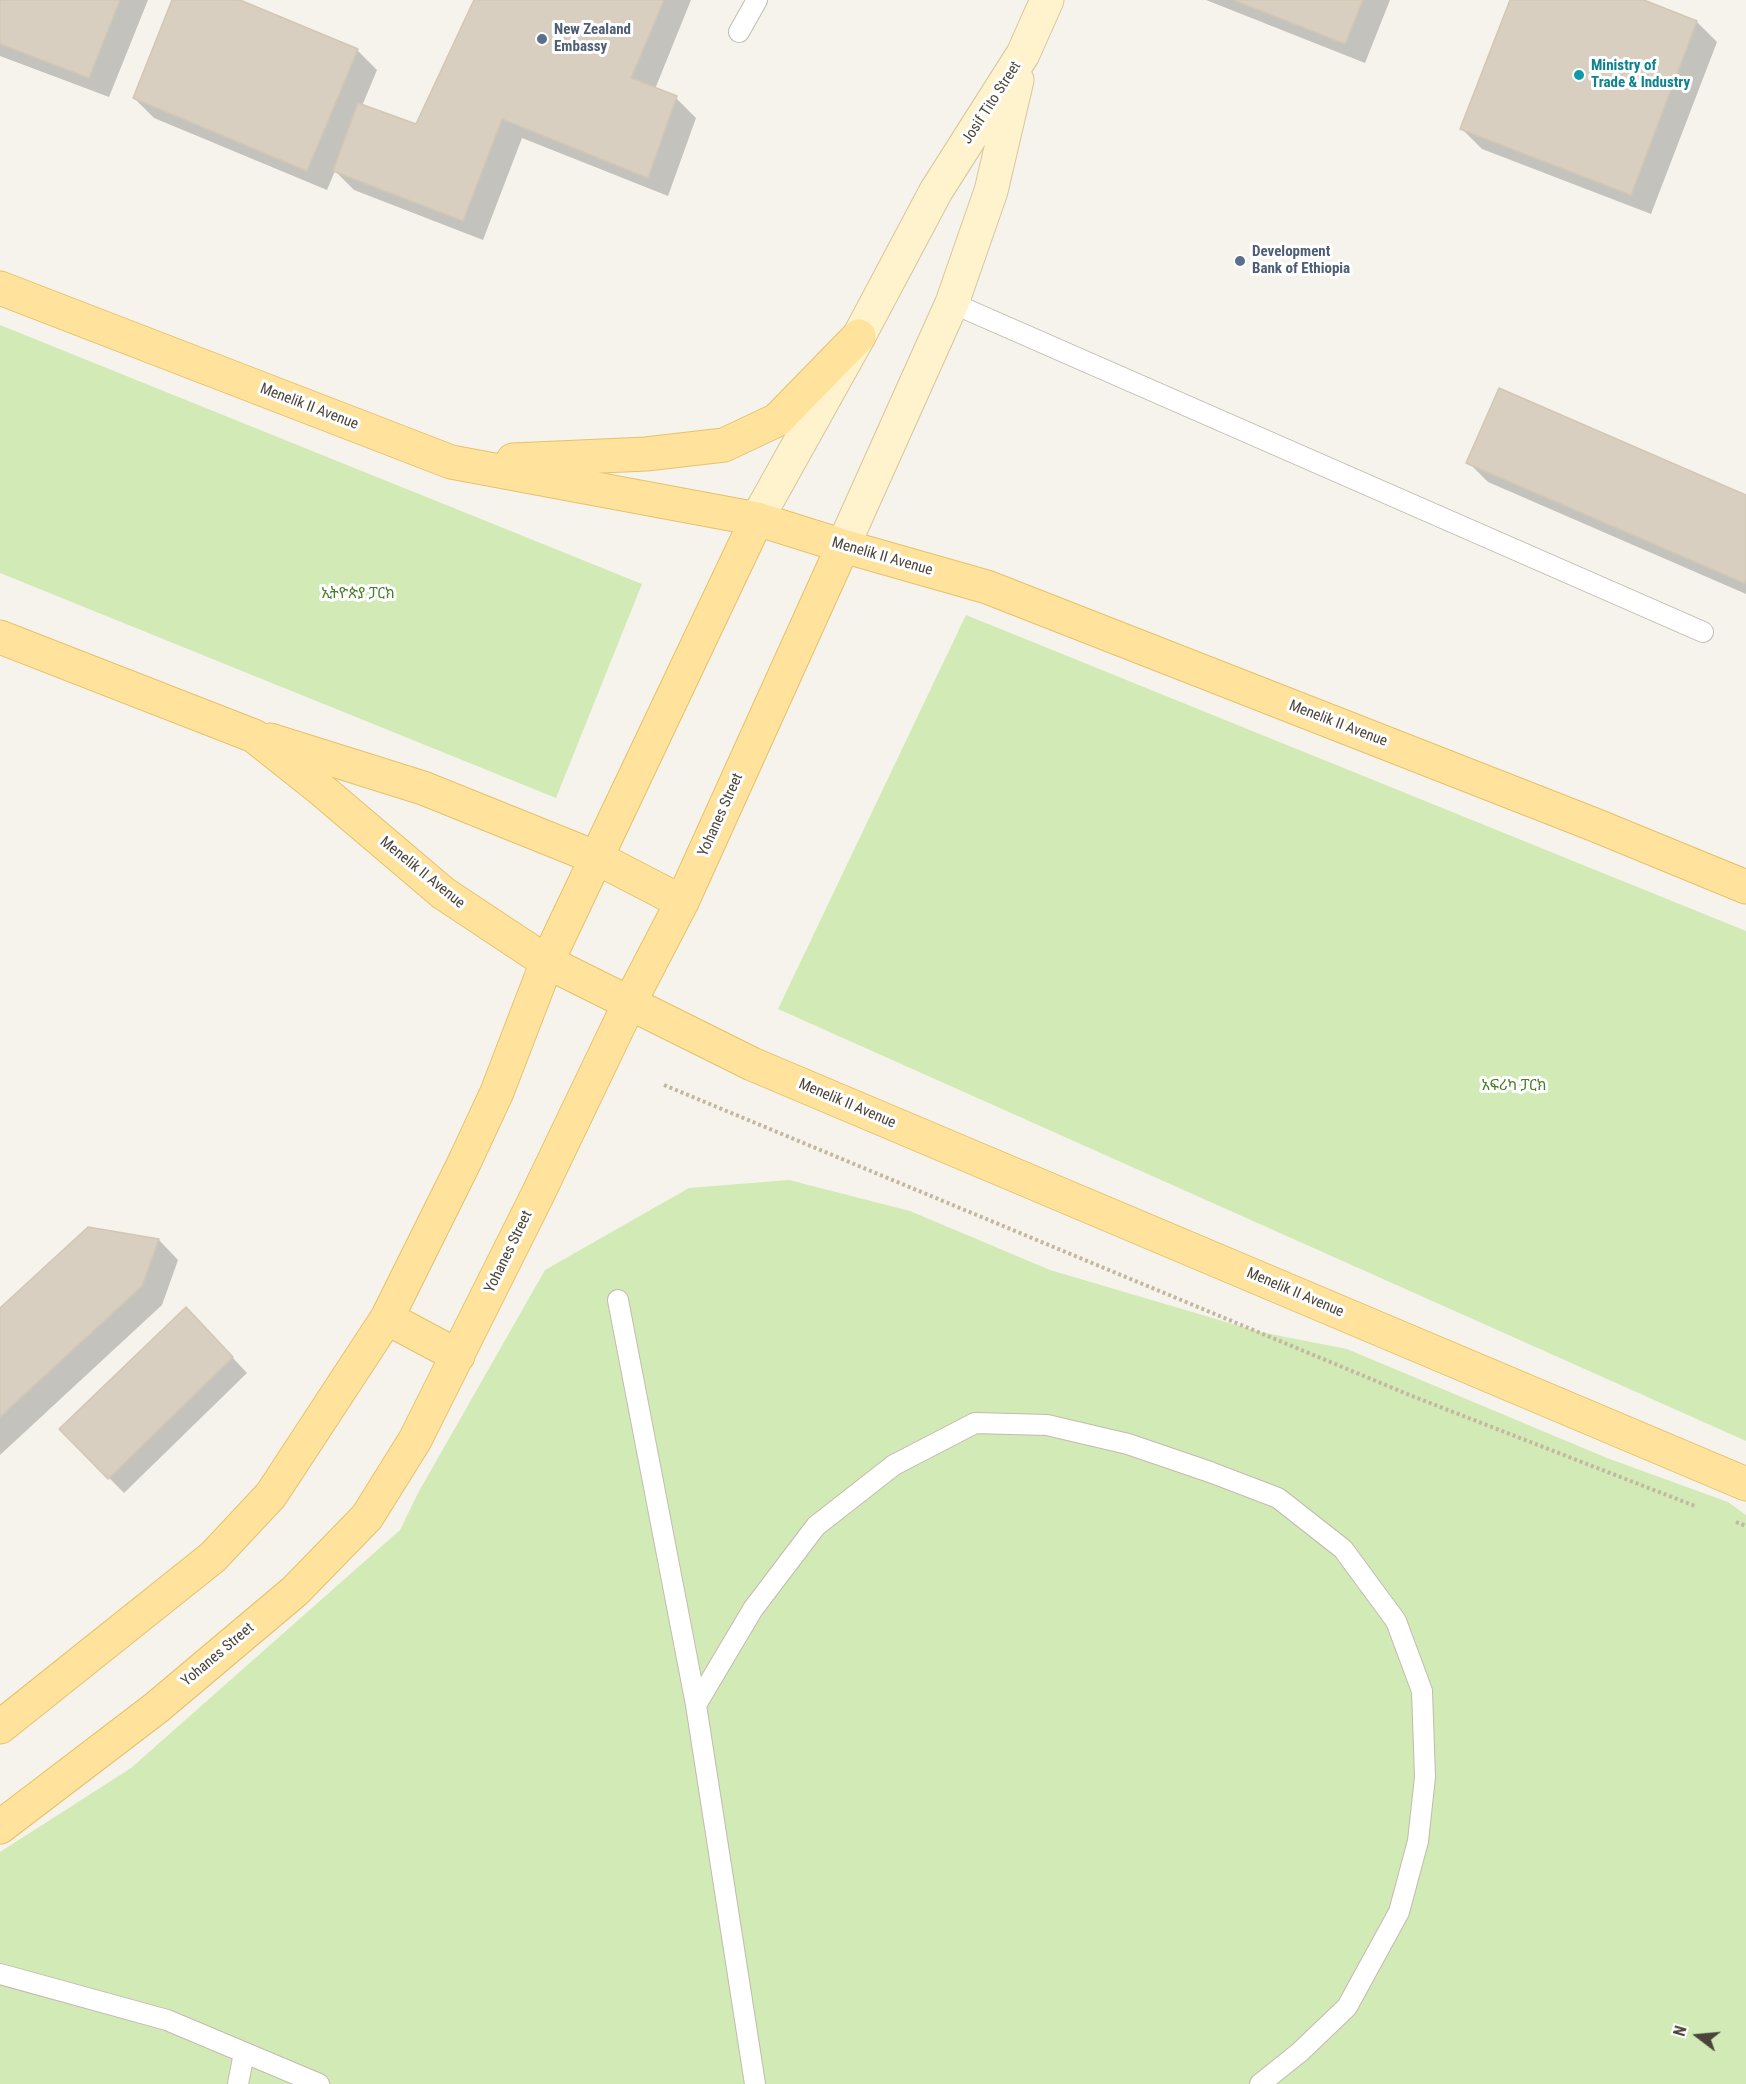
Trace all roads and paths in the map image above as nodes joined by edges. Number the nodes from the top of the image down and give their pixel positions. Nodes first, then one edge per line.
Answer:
1 (757, 0) edge
2 (1047, 0) edge
3 (739, 32) dead end
4 (1023, 54) junction
5 (0, 288) edge
6 (952, 303) junction
7 (859, 336) junction
8 (451, 462) junction
9 (757, 519) junction
10 (843, 546) junction
11 (1703, 632) dead end
12 (0, 637) edge
13 (254, 736) junction
14 (597, 858) junction
15 (1746, 887) edge
16 (682, 902) junction
17 (547, 962) junction
18 (630, 1002) junction
19 (664, 1085) dead end
20 (618, 1299) dead end
21 (387, 1318) junction
22 (458, 1356) junction
23 (1746, 1484) edge
24 (1701, 1508) dead end
25 (1735, 1521) dead end
26 (1746, 1526) edge
27 (696, 1705) junction
28 (0, 1727) edge
29 (0, 1827) edge
30 (0, 1974) edge
31 (244, 2053) junction
32 (238, 2084) edge
33 (319, 2084) edge
34 (755, 2084) edge
35 (1260, 2084) edge

1 - 3 lane
2 - 4 main road
4 - 6 main road, Josif Tito Street
4 - 7 main road, Josif Tito Street
5 - 8 main road, Menelik II Avenue
6 - 10 main road, Josif Tito Street
6 - 11 lane
7 - 8 main road
7 - 9 main road, Josif Tito Street
8 - 9 main road, Menelik II Avenue
9 - 10 main road, Menelik II Avenue
9 - 14 main road
10 - 15 main road, Menelik II Avenue
10 - 16 main road, Yohanes Street
12 - 13 main road, Menelik II Avenue
13 - 14 main road
13 - 17 main road, Menelik II Avenue
14 - 16 main road
14 - 17 main road
16 - 18 main road, Yohanes Street
17 - 18 main road, Menelik II Avenue
17 - 21 main road
18 - 22 main road, Yohanes Street
18 - 23 main road, Menelik II Avenue
19 - 24 path
20 - 27 lane
21 - 22 main road
21 - 28 main road
22 - 29 main road, Yohanes Street
25 - 26 path
27 - 34 lane
27 - 35 lane
30 - 31 lane
31 - 32 lane
31 - 33 lane

